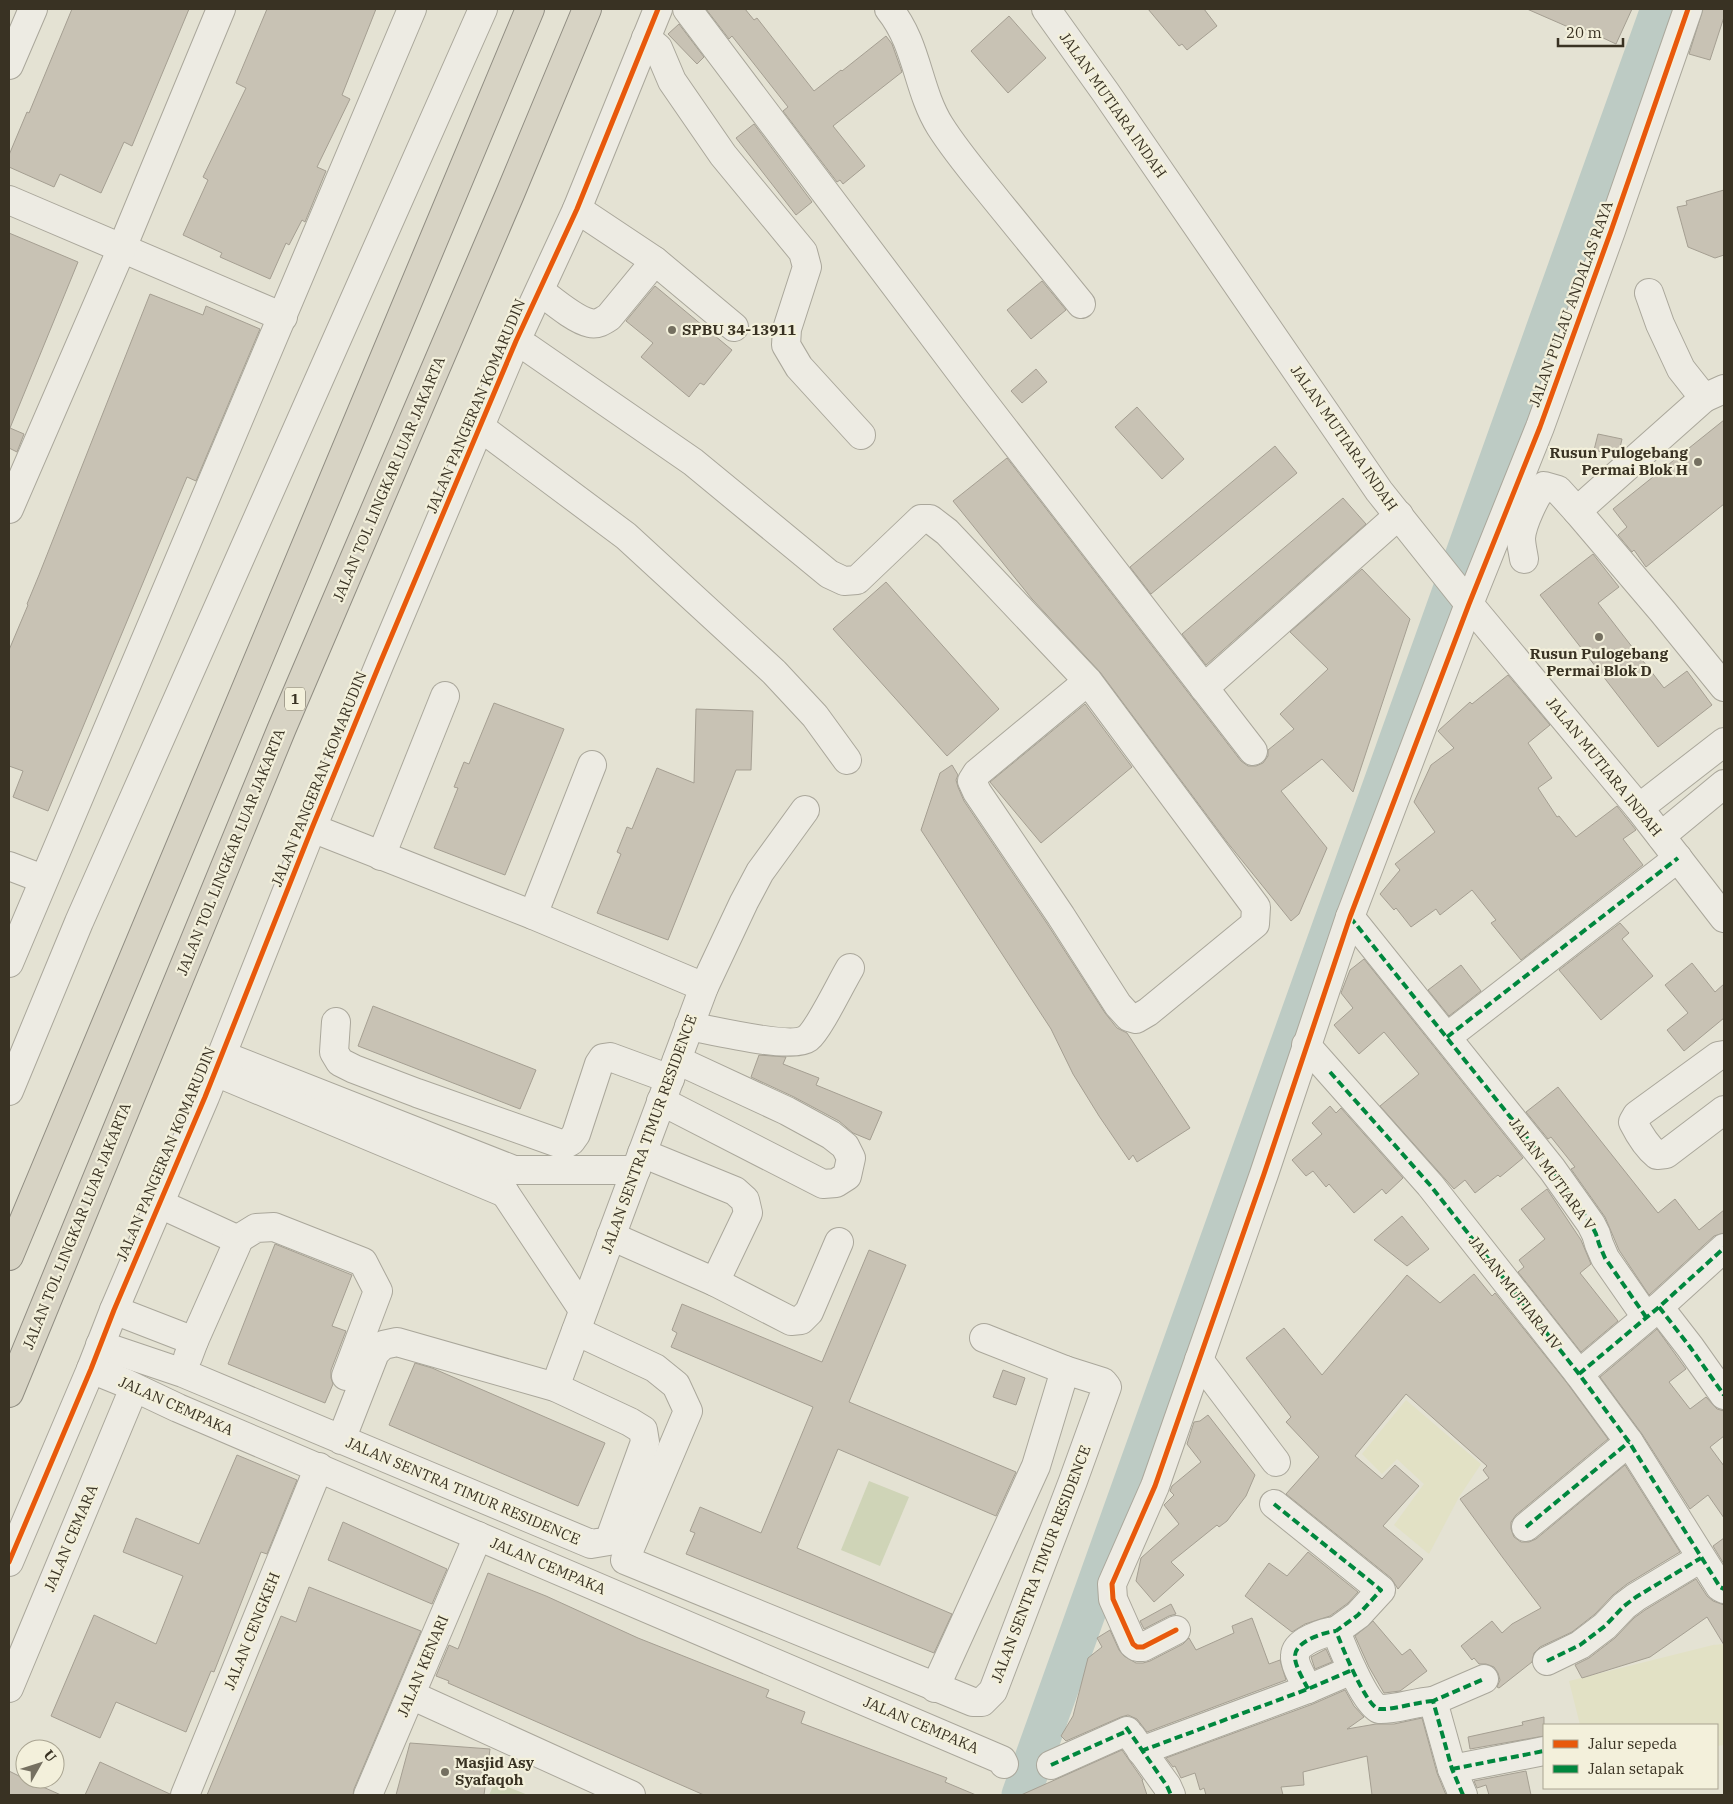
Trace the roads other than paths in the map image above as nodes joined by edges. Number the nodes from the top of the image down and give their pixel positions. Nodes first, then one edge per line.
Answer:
1 (33, 9) edge
2 (222, 9) edge
3 (412, 9) edge
4 (483, 9) edge
5 (530, 9) edge
6 (587, 9) edge
7 (658, 9) edge
8 (687, 9) edge
9 (889, 9) edge
10 (1046, 9) edge
11 (1688, 9) edge
12 (646, 38) junction
13 (9, 65) edge
14 (9, 200) edge
15 (576, 209) junction
16 (122, 248) junction
17 (655, 261) junction
18 (540, 291) junction
19 (1648, 293) dead end
20 (1081, 304) dead end
21 (283, 317) junction
22 (734, 327) dead end
23 (516, 341) junction
24 (1714, 394) edge
25 (480, 427) junction
26 (861, 435) dead end
27 (9, 509) edge
28 (1577, 511) junction
29 (1398, 515) junction
30 (1524, 559) dead end
31 (1466, 600) junction
32 (1088, 681) junction
33 (1724, 687) edge
34 (1204, 688) junction
35 (445, 696) dead end
36 (1724, 742) edge
37 (1253, 752) dead end
38 (847, 760) dead end
39 (592, 765) dead end
40 (1724, 784) edge
41 (1639, 808) junction
42 (806, 810) dead end
43 (312, 828) junction
44 (1661, 836) junction
45 (381, 856) junction
46 (1678, 858) junction
47 (9, 866) edge
48 (43, 879) junction
49 (533, 915) junction
50 (1350, 917) junction
51 (1724, 918) edge
52 (9, 963) edge
53 (850, 968) dead end
54 (704, 987) junction
55 (336, 1022) dead end
56 (690, 1026) junction
57 (1447, 1037) junction
58 (1306, 1045) junction
59 (1724, 1055) edge
60 (218, 1064) junction
61 (669, 1080) junction
62 (9, 1091) edge
63 (417, 1093) junction
64 (1724, 1110) edge
65 (404, 1127) junction
66 (639, 1162) junction
67 (510, 1182) junction
68 (160, 1204) junction
69 (611, 1236) junction
70 (235, 1241) junction
71 (839, 1242) dead end
72 (1724, 1248) edge
73 (9, 1256) edge
74 (715, 1282) junction
75 (114, 1310) junction
76 (1652, 1312) junction
77 (580, 1321) junction
78 (984, 1338) dead end
79 (194, 1341) junction
80 (95, 1357) junction
81 (1199, 1360) junction
82 (1065, 1370) junction
83 (183, 1372) junction
84 (1579, 1374) junction
85 (555, 1387) junction
86 (134, 1388) junction
87 (9, 1393) edge
88 (1724, 1395) edge
89 (1048, 1425) junction
90 (333, 1437) junction
91 (1087, 1442) junction
92 (1628, 1442) junction
93 (1276, 1462) dead end
94 (1036, 1466) junction
95 (319, 1467) junction
96 (1074, 1481) junction
97 (1274, 1504) dead end
98 (1526, 1527) dead end
99 (478, 1536) junction
100 (1701, 1558) junction
101 (9, 1562) edge
102 (1724, 1589) edge
103 (1176, 1630) dead end
104 (1336, 1631) junction
105 (1546, 1661) dead end
106 (1352, 1670) junction
107 (1484, 1680) dead end
108 (9, 1688) edge
109 (935, 1688) junction
110 (1308, 1689) junction
111 (411, 1695) junction
112 (1433, 1701) junction
113 (1131, 1736) junction
114 (1543, 1751) edge
115 (1004, 1764) dead end
116 (1051, 1765) dead end
117 (1452, 1769) junction
118 (598, 1789) edge
119 (185, 1795) edge
120 (368, 1795) edge
121 (631, 1795) edge
122 (1171, 1795) edge
123 (1463, 1795) edge

1 - 13 street
2 - 16 street
3 - 21 street
4 - 62 street
5 - 73 highway
6 - 87 highway, JALAN TOL LINGKAR LUAR JAKARTA / 1
7 - 12 street, JALAN PANGERAN KOMARUDIN
8 - 34 street
9 - 20 street
10 - 29 street, JALAN MUTIARA INDAH
11 - 31 street, JALAN PULAU ANDALAS RAYA
12 - 15 street, JALAN PANGERAN KOMARUDIN
12 - 26 street
14 - 16 street
15 - 17 street
15 - 18 street, JALAN PANGERAN KOMARUDIN
16 - 21 street
16 - 27 street
17 - 18 street
17 - 22 street
18 - 23 street, JALAN PANGERAN KOMARUDIN
19 - 24 street
21 - 48 street
23 - 25 street, JALAN PANGERAN KOMARUDIN
23 - 32 street
24 - 28 street
25 - 38 street
25 - 43 street, JALAN PANGERAN KOMARUDIN
28 - 30 street
28 - 33 street
29 - 31 street, JALAN MUTIARA INDAH
29 - 34 street
31 - 41 street, JALAN MUTIARA INDAH
31 - 50 street, JALAN PULAU ANDALAS RAYA
32 - 32 street
34 - 37 street
35 - 45 street
36 - 41 street
39 - 49 street
40 - 44 street
41 - 44 street, JALAN MUTIARA INDAH
42 - 54 street, JALAN SENTRA TIMUR RESIDENCE
43 - 45 street
43 - 60 street, JALAN PANGERAN KOMARUDIN
44 - 46 street, JALAN MUTIARA INDAH
45 - 49 street
46 - 51 street, JALAN MUTIARA INDAH
46 - 57 street
47 - 48 street
48 - 52 street
49 - 54 street
50 - 57 street, JALAN MUTIARA V
50 - 58 street, JALAN PULAU ANDALAS RAYA
53 - 56 street
54 - 56 street, JALAN SENTRA TIMUR RESIDENCE
55 - 63 street
56 - 61 street, JALAN SENTRA TIMUR RESIDENCE
57 - 76 street, JALAN MUTIARA V
58 - 81 street, JALAN PULAU ANDALAS RAYA
58 - 84 street, JALAN MUTIARA IV
59 - 64 street
60 - 65 street
60 - 67 street
60 - 68 street, JALAN PANGERAN KOMARUDIN
61 - 61 street
61 - 63 street
61 - 66 street, JALAN SENTRA TIMUR RESIDENCE
63 - 65 street
65 - 67 street
66 - 67 street
66 - 69 street, JALAN SENTRA TIMUR RESIDENCE
66 - 74 street
67 - 77 street
68 - 70 street
68 - 75 street, JALAN PANGERAN KOMARUDIN
69 - 74 street
69 - 77 street, JALAN SENTRA TIMUR RESIDENCE
70 - 79 street
70 - 90 street
71 - 74 street
72 - 76 street
75 - 79 street
75 - 80 street, JALAN PANGERAN KOMARUDIN
76 - 84 street
76 - 88 street, JALAN MUTIARA V
77 - 85 street, JALAN SENTRA TIMUR RESIDENCE
77 - 109 street, JALAN SENTRA TIMUR RESIDENCE
78 - 82 street
79 - 83 street
80 - 83 street, JALAN SENTRA TIMUR RESIDENCE
80 - 86 street, JALAN CEMPAKA
80 - 101 street, JALAN PANGERAN KOMARUDIN
81 - 93 street
81 - 103 street, JALAN PULAU ANDALAS RAYA
82 - 89 street
82 - 91 street, JALAN SENTRA TIMUR RESIDENCE
83 - 90 street, JALAN SENTRA TIMUR RESIDENCE
84 - 92 street, JALAN MUTIARA IV
85 - 90 street
85 - 90 street, JALAN SENTRA TIMUR RESIDENCE
86 - 95 street, JALAN CEMPAKA
86 - 108 street, JALAN CEMARA
89 - 91 street
89 - 94 street
91 - 96 street, JALAN SENTRA TIMUR RESIDENCE
92 - 98 street
92 - 100 street, JALAN MUTIARA IV
94 - 96 street
94 - 109 street
95 - 99 street, JALAN CEMPAKA
95 - 119 street, JALAN CENGKEH
96 - 109 street, JALAN SENTRA TIMUR RESIDENCE
97 - 104 street
99 - 111 street, JALAN KENARI
99 - 115 street, JALAN CEMPAKA
100 - 102 street, JALAN MUTIARA IV
100 - 105 street
104 - 106 street
104 - 110 street
106 - 110 street
106 - 112 street
107 - 112 street
110 - 113 street
111 - 118 street
111 - 120 street, JALAN KENARI
112 - 117 street
113 - 116 street
113 - 122 street
114 - 117 street
117 - 123 street
118 - 121 street

